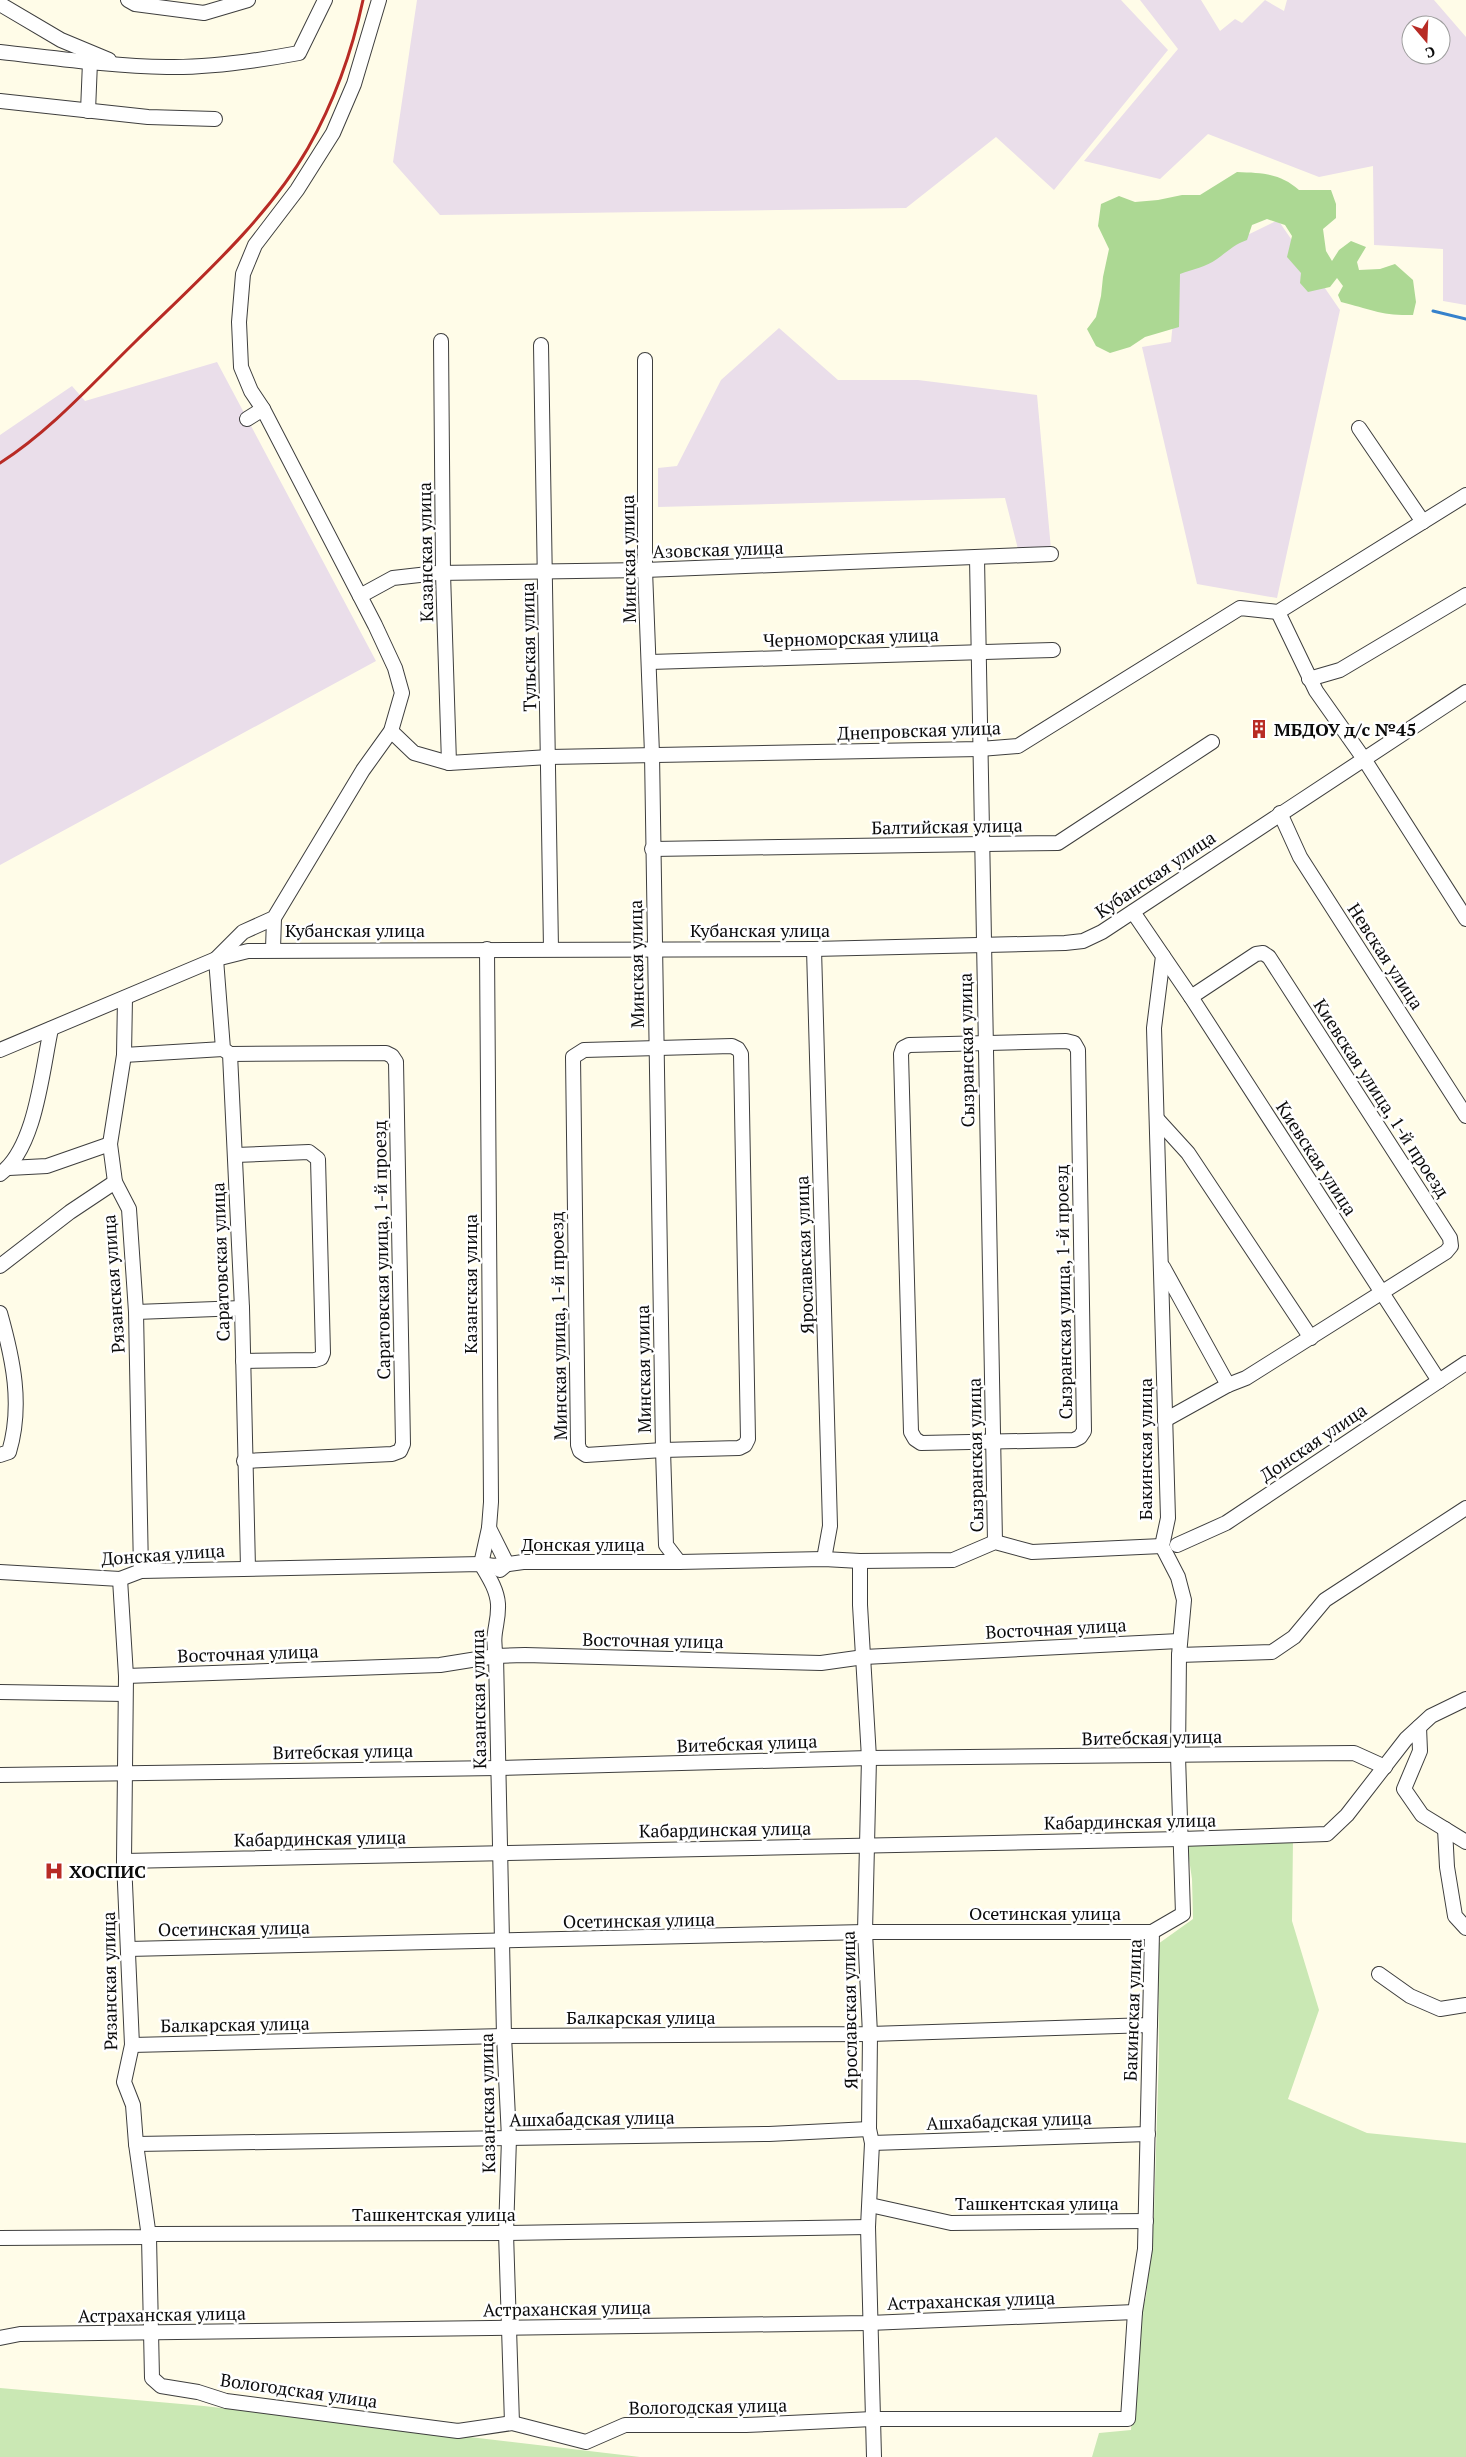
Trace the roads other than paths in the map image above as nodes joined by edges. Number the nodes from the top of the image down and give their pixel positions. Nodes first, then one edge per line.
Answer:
1 (128, 0) edge
2 (248, 0) edge
3 (325, 0) edge
4 (379, 0) edge
5 (0, 4) edge
6 (0, 52) edge
7 (90, 62) junction
8 (119, 64) junction
9 (0, 101) edge
10 (88, 111) junction
11 (215, 119) dead end
12 (441, 341) dead end
13 (542, 345) dead end
14 (645, 360) dead end
15 (263, 409) junction
16 (247, 419) dead end
17 (1359, 428) dead end
18 (1466, 495) edge
19 (1423, 522) junction
20 (1051, 554) dead end
21 (977, 558) junction
22 (645, 570) junction
23 (546, 571) junction
24 (443, 573) junction
25 (1466, 595) edge
26 (360, 596) junction
27 (1278, 612) junction
28 (1053, 650) dead end
29 (980, 652) junction
30 (650, 662) junction
31 (1309, 679) junction
32 (1466, 692) edge
33 (390, 731) junction
34 (1212, 742) dead end
35 (980, 749) junction
36 (652, 754) junction
37 (549, 756) junction
38 (1364, 759) junction
39 (449, 763) junction
40 (1280, 813) junction
41 (981, 845) junction
42 (652, 849) junction
43 (1133, 912) junction
44 (274, 918) junction
45 (1466, 919) edge
46 (983, 945) junction
47 (273, 949) junction
48 (487, 949) junction
49 (551, 949) junction
50 (654, 949) junction
51 (814, 949) junction
52 (1162, 956) junction
53 (216, 959) junction
54 (1191, 997) junction
55 (125, 998) junction
56 (51, 1029) junction
57 (985, 1044) junction
58 (656, 1047) junction
59 (0, 1050) edge
60 (226, 1052) junction
61 (124, 1056) junction
62 (1466, 1116) edge
63 (1157, 1119) junction
64 (110, 1144) junction
65 (235, 1155) junction
66 (4, 1171) edge
67 (115, 1182) junction
68 (1162, 1264) junction
69 (0, 1266) edge
70 (1383, 1293) junction
71 (242, 1308) junction
72 (136, 1312) junction
73 (0, 1313) edge
74 (1311, 1338) junction
75 (243, 1361) junction
76 (1466, 1363) edge
77 (1439, 1381) junction
78 (1228, 1385) junction
79 (1165, 1420) junction
80 (994, 1442) junction
81 (663, 1450) junction
82 (0, 1455) edge
83 (244, 1461) junction
84 (1466, 1508) edge
85 (1168, 1518) junction
86 (489, 1528) junction
87 (995, 1542) junction
88 (1177, 1546) junction
89 (1165, 1551) junction
90 (824, 1559) junction
91 (860, 1561) junction
92 (679, 1562) junction
93 (481, 1564) junction
94 (507, 1564) junction
95 (248, 1568) junction
96 (141, 1571) junction
97 (0, 1572) edge
98 (120, 1579) junction
99 (495, 1589) junction
100 (1179, 1641) junction
101 (1178, 1655) junction
102 (496, 1656) junction
103 (864, 1657) junction
104 (126, 1676) junction
105 (0, 1692) edge
106 (125, 1694) junction
107 (1466, 1698) edge
108 (1419, 1727) junction
109 (1178, 1756) junction
110 (869, 1758) junction
111 (1385, 1766) junction
112 (498, 1768) junction
113 (124, 1772) junction
114 (0, 1776) edge
115 (1445, 1829) junction
116 (1180, 1839) junction
117 (1466, 1842) edge
118 (866, 1845) junction
119 (502, 1852) junction
120 (124, 1861) junction
121 (1466, 1928) edge
122 (865, 1932) junction
123 (1152, 1932) junction
124 (502, 1942) junction
125 (128, 1949) junction
126 (1379, 1974) dead end
127 (1466, 2005) edge
128 (1150, 2025) junction
129 (870, 2034) junction
130 (504, 2036) junction
131 (132, 2045) junction
132 (869, 2129) junction
133 (1148, 2134) junction
134 (509, 2138) junction
135 (872, 2143) junction
136 (136, 2144) junction
137 (870, 2205) junction
138 (1146, 2221) junction
139 (868, 2227) junction
140 (506, 2233) junction
141 (149, 2237) junction
142 (0, 2238) edge
143 (1135, 2312) junction
144 (869, 2324) junction
145 (508, 2328) junction
146 (151, 2333) junction
147 (0, 2338) edge
148 (152, 2378) joint
149 (873, 2419) junction
150 (1128, 2419) joint
151 (512, 2423) junction
152 (874, 2457) edge

1 - 2 street
3 - 8 street
4 - 15 street
5 - 8 street
6 - 7 street
7 - 8 street
7 - 10 street
9 - 10 street
10 - 11 street
12 - 24 street, Казанская улица
13 - 23 street, Тульская улица
14 - 22 street, Минская улица
15 - 16 street
15 - 26 street
17 - 19 street
18 - 19 street
19 - 27 street
20 - 21 street, Азовская улица
21 - 22 street, Азовская улица
21 - 29 street, Сызранская улица
22 - 23 street, Азовская улица
22 - 30 street, Минская улица
23 - 24 street, Азовская улица
23 - 37 street, Тульская улица
24 - 26 street, Азовская улица
24 - 39 street, Казанская улица
25 - 31 street
26 - 33 street
27 - 31 street
27 - 35 street, Днепровская улица
28 - 29 street, Черноморская улица
29 - 30 street, Черноморская улица
29 - 35 street, Сызранская улица
30 - 36 street, Минская улица
31 - 38 street
32 - 38 street, Кубанская улица
33 - 39 street, Днепровская улица
33 - 44 street
34 - 41 street, Балтийская улица
35 - 36 street, Днепровская улица
35 - 41 street, Сызранская улица
36 - 37 street, Днепровская улица
36 - 42 street, Минская улица
37 - 39 street, Днепровская улица
37 - 49 street, Тульская улица
38 - 40 street, Кубанская улица
38 - 45 street
40 - 43 street, Кубанская улица
40 - 62 street, Невская улица
41 - 42 street, Балтийская улица
41 - 46 street, Сызранская улица
42 - 50 street, Минская улица
43 - 46 street, Кубанская улица
43 - 52 street
44 - 47 street
44 - 53 street
46 - 51 street, Кубанская улица
46 - 57 street, Сызранская улица
47 - 48 street, Кубанская улица
47 - 53 street, Кубанская улица
48 - 49 street, Кубанская улица
48 - 86 street, Казанская улица
49 - 50 street, Кубанская улица
50 - 51 street, Кубанская улица
50 - 58 street, Минская улица
51 - 90 street, Ярославская улица
52 - 54 street, Киевская улица
52 - 63 street, Бакинская улица
53 - 55 street, Кубанская улица
53 - 60 street, Саратовская улица
54 - 70 street, Киевская улица
54 - 70 street, Киевская улица, 1-й проезд
55 - 56 street, Кубанская улица
55 - 61 street, Рязанская улица
56 - 59 street, Кубанская улица
56 - 66 street
57 - 80 street, Сызранская улица
57 - 80 street, Сызранская улица, 1-й проезд
57 - 80 street, Сызранская улица, 1-й проезд
58 - 81 street, Минская улица
58 - 81 street, Минская улица, 1-й проезд
58 - 81 street, Минская улица, 1-й проезд
60 - 61 street
60 - 65 street, Саратовская улица
60 - 83 street, Саратовская улица, 1-й проезд
61 - 64 street, Рязанская улица
63 - 68 street, Бакинская улица
63 - 74 street
64 - 66 street
64 - 67 street, Рязанская улица
65 - 71 street, Саратовская улица
65 - 75 street
67 - 69 street
67 - 72 street, Рязанская улица
68 - 78 street, Бакинская улица
68 - 79 street, Бакинская улица
70 - 74 street, Киевская улица, 1-й проезд
70 - 77 street, Киевская улица
71 - 72 street
71 - 75 street, Саратовская улица
72 - 96 street, Рязанская улица
73 - 82 street
74 - 78 street, Киевская улица, 1-й проезд
75 - 83 street, Саратовская улица
76 - 77 street, Донская улица
77 - 88 street, Донская улица
78 - 79 street, Киевская улица, 1-й проезд
79 - 85 street, Бакинская улица
80 - 87 street, Сызранская улица
81 - 92 street, Минская улица
83 - 95 street, Саратовская улица
84 - 101 street
85 - 88 street
85 - 89 street, Бакинская улица
86 - 93 street, Казанская улица
86 - 94 street
87 - 89 street
87 - 91 street, Донская улица
88 - 89 street
89 - 100 street, Бакинская улица
90 - 91 street, Донская улица
90 - 92 street, Донская улица
91 - 103 street, Ярославская улица
92 - 94 street, Донская улица
93 - 94 street, Донская улица
93 - 95 street, Донская улица
93 - 99 street, Казанская улица
94 - 99 street
95 - 96 street, Донская улица
96 - 98 street, Донская улица
97 - 98 street, Донская улица
98 - 104 street, Рязанская улица
99 - 102 street, Казанская улица
100 - 101 street, Бакинская улица
100 - 103 street, Восточная улица
101 - 109 street, Бакинская улица
102 - 103 street, Восточная улица
102 - 104 street, Восточная улица
102 - 112 street, Казанская улица
103 - 110 street, Ярославская улица
104 - 106 street, Рязанская улица
105 - 106 street
106 - 113 street, Рязанская улица
107 - 108 street
108 - 111 street
108 - 115 street
109 - 110 street, Витебская улица
109 - 111 street, Витебская улица
109 - 116 street, Бакинская улица
110 - 112 street, Витебская улица
110 - 118 street, Ярославская улица
111 - 116 street, Кабардинская улица
112 - 113 street, Витебская улица
112 - 119 street, Казанская улица
113 - 114 street, Витебская улица
113 - 120 street, Рязанская улица
115 - 117 street
115 - 121 street
116 - 118 street, Кабардинская улица
116 - 123 street, Бакинская улица
118 - 119 street, Кабардинская улица
118 - 122 street, Ярославская улица
119 - 120 street, Кабардинская улица
119 - 124 street, Казанская улица
120 - 125 street, Рязанская улица
122 - 123 street, Осетинская улица
122 - 124 street, Осетинская улица
122 - 129 street, Ярославская улица
123 - 128 street, Бакинская улица
124 - 125 street, Осетинская улица
124 - 130 street, Казанская улица
125 - 131 street, Рязанская улица
126 - 127 street
128 - 129 street, Балкарская улица
128 - 133 street, Бакинская улица
129 - 130 street, Балкарская улица
129 - 132 street, Ярославская улица
130 - 131 street, Балкарская улица
130 - 134 street, Казанская улица
131 - 136 street, Рязанская улица
132 - 134 street, Ашхабадская улица
132 - 135 street, Ярославская улица
133 - 135 street, Ашхабадская улица
133 - 138 street, Бакинская улица
134 - 136 street, Ашхабадская улица
134 - 140 street, Казанская улица
135 - 137 street, Ярославская улица
136 - 141 street, Рязанская улица
137 - 138 street, Ташкентская улица
137 - 139 street, Ярославская улица
138 - 143 street, Бакинская улица
139 - 140 street, Ташкентская улица
139 - 144 street, Ярославская улица
140 - 141 street, Ташкентская улица
140 - 145 street, Казанская улица
141 - 142 street, Ташкентская улица
141 - 146 street, Рязанская улица
143 - 144 street, Астраханская улица
143 - 150 street, Бакинская улица
144 - 145 street, Астраханская улица
144 - 149 street, Ярославская улица
145 - 146 street, Астраханская улица
145 - 151 street, Казанская улица
146 - 147 street, Астраханская улица
146 - 148 street, Рязанская улица
148 - 151 street, Вологодская улица
149 - 150 street, Вологодская улица
149 - 151 street, Вологодская улица
149 - 152 street, Ярославская улица

